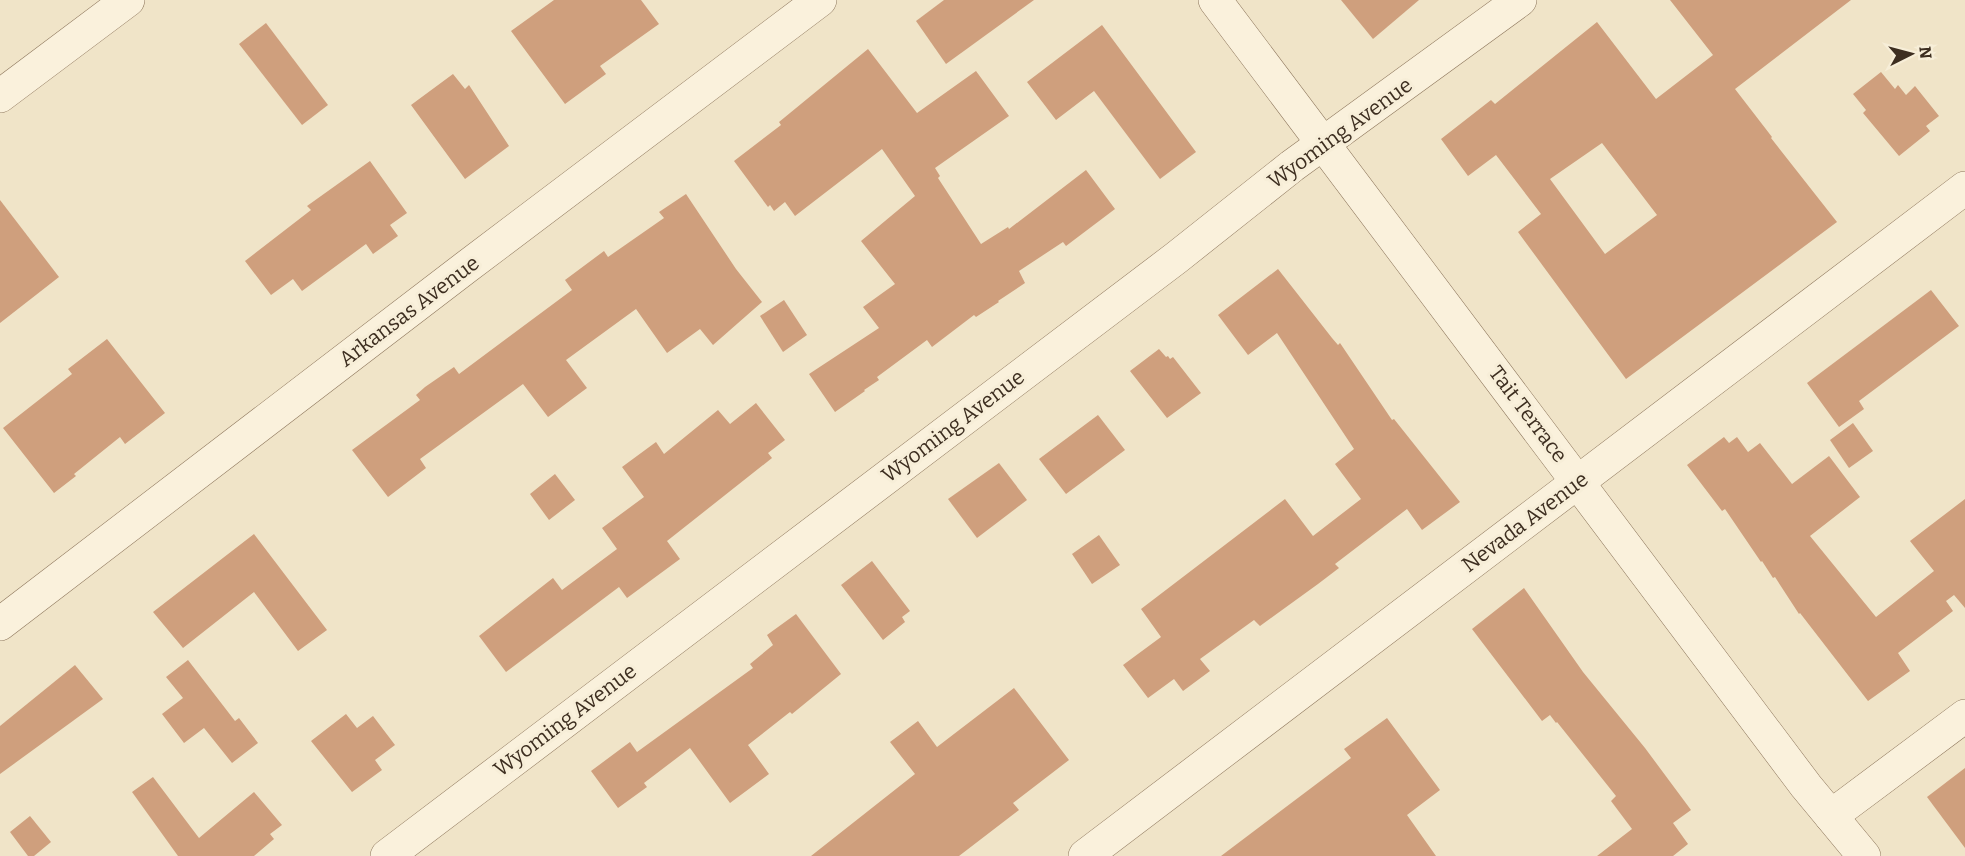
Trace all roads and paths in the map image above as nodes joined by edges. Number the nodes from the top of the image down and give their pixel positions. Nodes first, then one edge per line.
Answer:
1 (128, 0) edge
2 (820, 0) edge
3 (1215, 0) edge
4 (1520, 0) edge
5 (0, 96) edge
6 (1323, 144) junction
7 (1965, 188) edge
8 (1579, 482) junction
9 (0, 624) edge
10 (1965, 716) edge
11 (1831, 816) junction
12 (387, 856) edge
13 (1085, 856) edge
14 (1864, 856) edge

1 - 5 street
2 - 9 street, Arkansas Avenue
3 - 6 street, Tait Terrace
4 - 6 street, Wyoming Avenue
6 - 8 street, Tait Terrace
6 - 12 street, Wyoming Avenue
7 - 8 street, Nevada Avenue
8 - 11 street, Tait Terrace
8 - 13 street, Nevada Avenue
10 - 11 street
11 - 14 street, Tait Terrace

